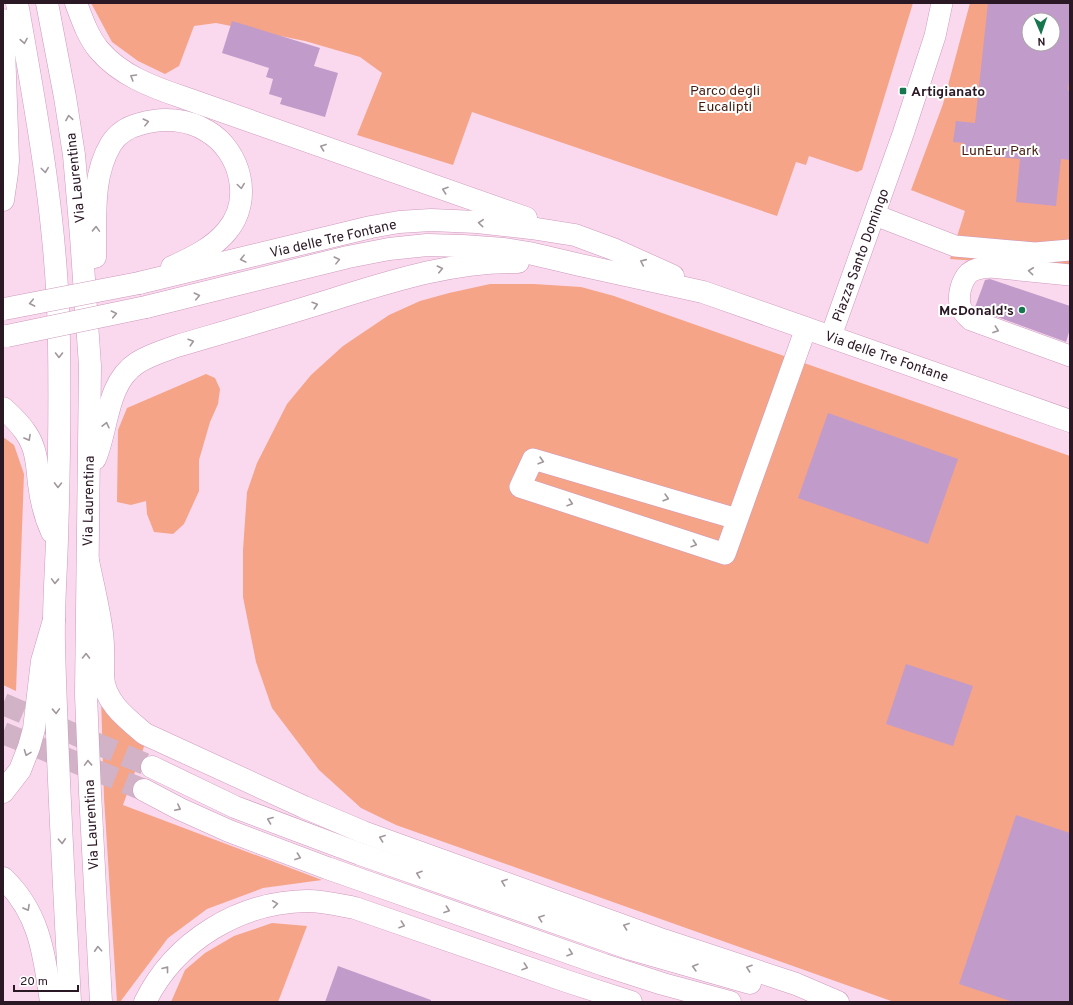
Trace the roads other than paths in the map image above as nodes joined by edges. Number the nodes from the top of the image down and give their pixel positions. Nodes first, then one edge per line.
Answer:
1 (17, 3) edge
2 (47, 3) edge
3 (76, 3) edge
4 (942, 3) edge
5 (3, 20) edge
6 (4, 48) edge
7 (5, 132) edge
8 (3, 200) edge
9 (875, 215) junction
10 (575, 235) junction
11 (1070, 250) edge
12 (580, 266) junction
13 (1070, 275) edge
14 (139, 283) junction
15 (703, 292) junction
16 (3, 309) edge
17 (806, 328) junction
18 (5, 336) edge
19 (831, 336) junction
20 (1070, 356) edge
21 (90, 366) junction
22 (3, 408) edge
23 (1070, 421) edge
24 (88, 475) junction
25 (737, 519) junction
26 (57, 542) junction
27 (88, 561) junction
28 (54, 620) junction
29 (152, 767) tunnel mouth
30 (144, 790) tunnel mouth
31 (3, 792) edge
32 (3, 878) edge
33 (51, 1002) edge
34 (70, 1002) edge
35 (101, 1002) edge
36 (145, 1002) edge
37 (631, 1002) edge
38 (730, 1002) edge
39 (813, 1002) edge
40 (838, 1002) edge

1 -> 26 main road, Via Laurentina
21 -> 2 main road, Via Laurentina
10 -> 3 main road
4 - 9 street, Piazza Santo Domingo
5 - 6 main road
6 - 7 main road
7 - 8 main road
9 - 11 street
9 - 19 street, Piazza Santo Domingo
10 -> 14 main road, Via delle Tre Fontane
15 -> 10 main road, Via delle Tre Fontane
12 - 15 main road, Via delle Tre Fontane
18 -> 12 main road, Via delle Tre Fontane, bridge
24 -> 12 main road
13 -> 20 street
14 -> 16 main road, Via delle Tre Fontane, bridge
21 -> 14 main road
15 - 17 main road, Via delle Tre Fontane
17 - 19 main road, Via delle Tre Fontane
17 - 25 street
19 - 23 main road, Via delle Tre Fontane
21 - 24 main road, Via Laurentina
22 -> 26 main road
24 - 27 main road, Via Laurentina
25 - 25 street
26 -> 28 main road, Via Laurentina
35 -> 27 main road, Via Laurentina
40 -> 27 main road
28 -> 31 main road
28 -> 34 main road, Via Laurentina
39 -> 29 main road
30 -> 38 main road
32 -> 33 main road
36 -> 37 main road

